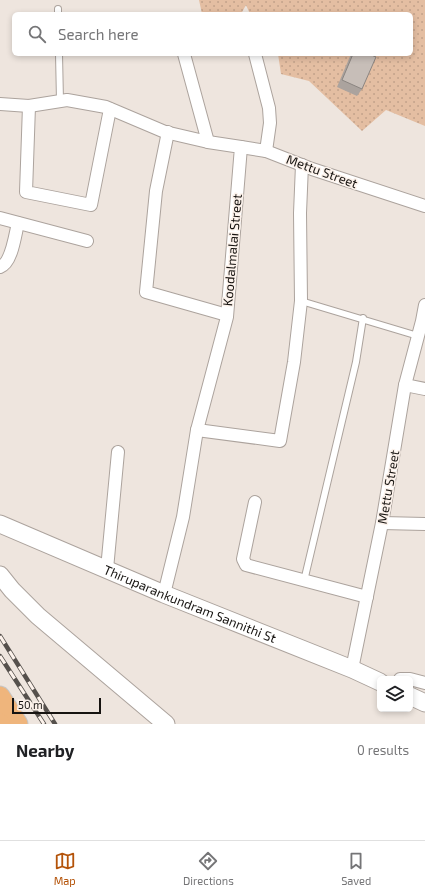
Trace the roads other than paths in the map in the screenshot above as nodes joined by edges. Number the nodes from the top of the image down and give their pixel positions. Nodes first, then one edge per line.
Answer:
1 (59, 56) edge
2 (185, 56) edge
3 (256, 56) edge
4 (60, 101) junction
5 (0, 104) edge
6 (28, 106) junction
7 (110, 109) junction
8 (168, 132) junction
9 (208, 142) junction
10 (241, 147) junction
11 (266, 151) junction
12 (302, 165) junction
13 (425, 206) edge
14 (0, 218) edge
15 (18, 223) junction
16 (87, 242) dead end
17 (0, 267) edge
18 (301, 301) junction
19 (425, 305) edge
20 (227, 315) junction
21 (362, 318) junction
22 (424, 322) edge
23 (418, 336) junction
24 (405, 385) junction
25 (425, 389) edge
26 (197, 430) junction
27 (118, 452) dead end
28 (255, 502) dead end
29 (0, 524) edge
30 (382, 524) junction
31 (425, 524) edge
32 (107, 569) junction
33 (0, 575) edge
34 (304, 581) junction
35 (164, 594) junction
36 (367, 597) junction
37 (352, 669) junction
38 (413, 680) edge
39 (377, 681) edge
40 (425, 683) edge
41 (0, 696) edge
42 (413, 697) edge
43 (425, 703) edge
44 (18, 724) edge
45 (166, 724) edge

1 - 4 lane
2 - 9 street
3 - 11 street
4 - 6 street
4 - 7 street
5 - 6 street
6 - 7 street
7 - 8 street
8 - 9 street
8 - 20 street
9 - 10 street
10 - 11 street, Mettu Street
10 - 20 street, Koodalmalai Street
11 - 12 street, Mettu Street
12 - 13 street, Mettu Street
12 - 18 street
14 - 15 street
15 - 16 street
15 - 17 street
18 - 21 lane
18 - 26 street
19 - 22 street, Mettu Street
20 - 26 street, Koodalmalai Street
21 - 23 lane
21 - 34 lane
22 - 23 street, Mettu Street
23 - 24 street, Mettu Street
24 - 25 street
24 - 30 street, Mettu Street
26 - 35 street, Koodalmalai Street
27 - 32 street
28 - 34 street
29 - 32 street, Thiruparankundram Sannithi St
30 - 31 street
30 - 36 street, Mettu Street
32 - 35 street, Thiruparankundram Sannithi St
33 - 45 street
34 - 36 street
35 - 37 street, Thiruparankundram Sannithi St
36 - 37 street, Mettu Street
37 - 39 street, Thiruparankundram Sannithi St
38 - 40 street
41 - 44 main road
42 - 43 street

